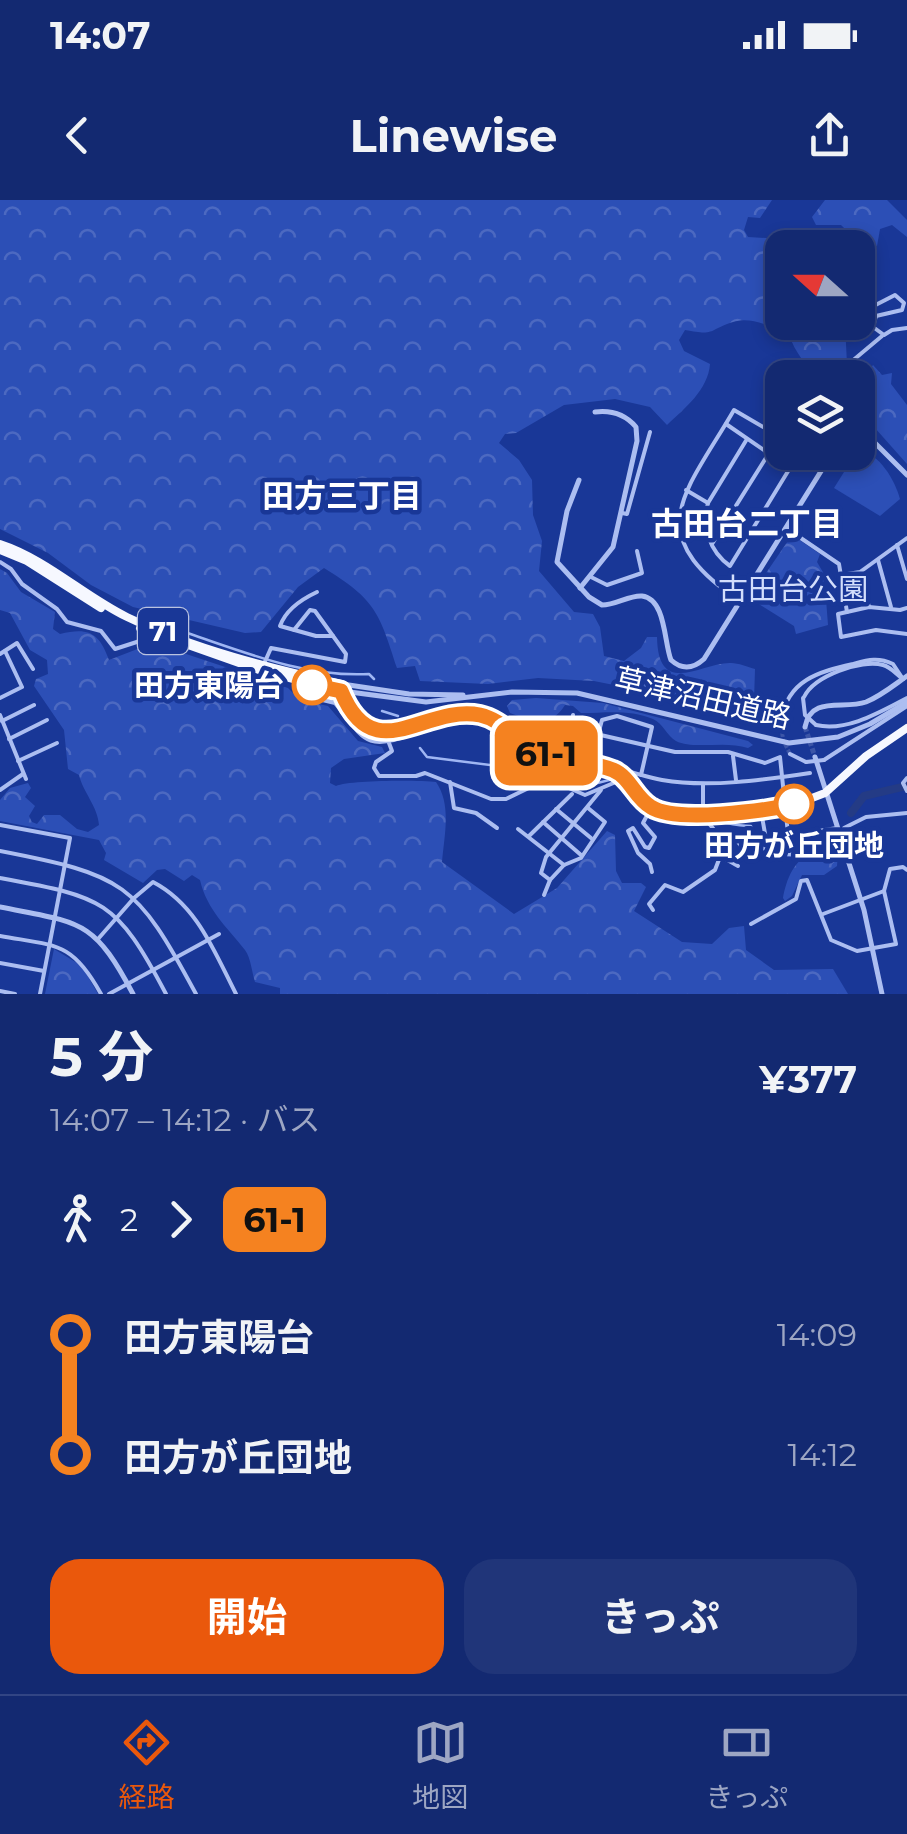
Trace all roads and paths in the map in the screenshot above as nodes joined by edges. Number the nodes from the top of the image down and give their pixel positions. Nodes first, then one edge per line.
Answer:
1 (875, 304) edge
2 (875, 317) edge
3 (875, 326) edge
4 (907, 328) edge
5 (884, 335) junction
6 (853, 360) edge
7 (595, 412) dead end
8 (726, 424) junction
9 (765, 428) edge
10 (650, 432) dead end
11 (748, 439) junction
12 (875, 443) edge
13 (765, 450) edge
14 (765, 459) edge
15 (789, 470) edge
16 (823, 470) edge
17 (907, 475) edge
18 (579, 480) dead end
19 (686, 490) junction
20 (708, 502) junction
21 (622, 513) junction
22 (786, 528) junction
23 (907, 538) edge
24 (712, 544) junction
25 (897, 546) junction
26 (0, 547) edge
27 (637, 552) dead end
28 (878, 560) junction
29 (0, 562) edge
30 (860, 572) junction
31 (841, 575) junction
32 (591, 577) junction
33 (907, 579) edge
34 (580, 588) junction
35 (318, 592) dead end
36 (740, 601) junction
37 (870, 607) junction
38 (891, 607) junction
39 (907, 608) edge
40 (847, 612) junction
41 (153, 630) junction
42 (294, 630) junction
43 (907, 634) edge
44 (333, 636) junction
45 (3, 653) edge
46 (263, 668) junction
47 (33, 669) dead end
48 (905, 678) edge
49 (294, 680) junction
50 (341, 688) junction
51 (0, 698) edge
52 (907, 702) edge
53 (34, 705) dead end
54 (573, 715) dead end
55 (1, 718) edge
56 (47, 720) dead end
57 (782, 720) dead end
58 (414, 727) junction
59 (806, 727) dead end
60 (570, 728) junction
61 (907, 728) edge
62 (598, 735) junction
63 (10, 738) junction
64 (57, 743) dead end
65 (388, 744) junction
66 (647, 747) junction
67 (734, 754) junction
68 (790, 754) dead end
69 (815, 757) tunnel mouth
70 (18, 761) junction
71 (562, 762) dead end
72 (810, 773) dead end
73 (640, 775) junction
74 (780, 775) junction
75 (558, 776) dead end
76 (624, 778) junction
77 (907, 778) edge
78 (736, 780) junction
79 (450, 782) junction
80 (702, 784) junction
81 (601, 788) junction
82 (905, 788) edge
83 (0, 790) edge
84 (574, 792) junction
85 (825, 792) junction
86 (784, 806) junction
87 (588, 808) junction
88 (651, 808) junction
89 (556, 809) junction
90 (761, 809) junction
91 (907, 813) edge
92 (706, 814) junction
93 (543, 822) junction
94 (575, 824) junction
95 (0, 825) edge
96 (498, 828) dead end
97 (841, 828) junction
98 (518, 829) dead end
99 (529, 836) junction
100 (788, 836) junction
101 (562, 838) junction
102 (592, 838) junction
103 (720, 838) junction
104 (835, 838) dead end
105 (773, 845) junction
106 (723, 849) junction
107 (0, 851) edge
108 (790, 853) junction
109 (548, 854) junction
110 (582, 856) junction
111 (65, 864) junction
112 (564, 866) junction
113 (738, 866) dead end
114 (907, 870) edge
115 (652, 872) dead end
116 (0, 878) edge
117 (550, 880) junction
118 (60, 889) junction
119 (884, 891) junction
120 (544, 895) dead end
121 (134, 898) junction
122 (861, 899) junction
123 (0, 907) edge
124 (653, 910) dead end
125 (824, 914) junction
126 (55, 918) junction
127 (117, 918) junction
128 (751, 924) dead end
129 (219, 934) dead end
130 (0, 936) edge
131 (98, 939) junction
132 (208, 940) junction
133 (50, 945) junction
134 (873, 948) junction
135 (176, 958) junction
136 (0, 963) edge
137 (153, 970) junction
138 (44, 971) junction
139 (127, 983) junction
140 (0, 991) edge
141 (15, 994) edge
142 (40, 994) edge
143 (101, 994) edge
144 (109, 994) edge
145 (133, 994) edge
146 (166, 994) edge
147 (196, 994) edge
148 (236, 994) edge
149 (882, 994) edge

1 - 2 street
3 - 5 street
4 - 5 street
5 - 6 street
7 - 21 street
8 - 9 street
8 - 11 street
8 - 19 street
10 - 21 street
11 - 13 street
11 - 20 street
12 - 17 street
14 - 24 street
15 - 24 street
16 - 22 street
18 - 34 street
19 - 20 street
19 - 36 street
20 - 24 street
21 - 32 street
22 - 31 street
22 - 36 street
23 - 25 street
25 - 28 street
25 - 33 street
26 - 41 main road, 71
27 - 32 street
28 - 30 street
28 - 38 street
29 - 41 street
30 - 31 street
30 - 37 street
31 - 40 street
32 - 34 street
34 - 36 street
35 - 42 street
37 - 38 street
37 - 40 street
38 - 39 street
40 - 43 street
41 - 46 main road, 71
42 - 44 street
42 - 44 street
44 - 46 street
45 - 47 street
45 - 51 street
46 - 49 main road, 71
46 - 50 main road, 71
48 - 52 street, bridge
48 - 57 street
48 - 59 street
49 - 50 main road, 71
49 - 65 street
50 - 52 street, 草津沼田道路
50 - 58 main road
52 - 68 street, bridge
53 - 55 street
54 - 60 street
55 - 63 street
56 - 63 street
58 - 65 street
58 - 76 main road
60 - 62 street
60 - 73 street
61 - 85 main road
62 - 66 street
62 - 66 street
63 - 70 street
64 - 70 street
65 - 79 street
66 - 67 street
66 - 73 street
67 - 74 street
67 - 78 street
69 - 85 street
70 - 83 street
71 - 75 street
72 - 74 street
73 - 80 street
74 - 78 street
74 - 86 street
76 - 81 street
76 - 88 main road
77 - 82 street
78 - 80 street
79 - 84 street
79 - 96 street
80 - 92 street
81 - 84 street
81 - 87 street
84 - 89 street
85 - 86 main road
85 - 97 street
86 - 90 main road
86 - 100 street
87 - 94 street
87 - 102 street
88 - 92 main road
88 - 115 street
89 - 93 street
89 - 94 street
90 - 92 main road
90 - 105 street
91 - 97 street
92 - 103 street
93 - 99 street
93 - 101 street
94 - 101 street
94 - 102 street
95 - 111 street
97 - 100 street
97 - 122 street
98 - 99 street
99 - 109 street
100 - 108 street
101 - 109 street
101 - 110 street
102 - 110 street
103 - 105 street
103 - 106 street
104 - 108 street
105 - 108 street
106 - 113 street
106 - 124 street
107 - 111 street
109 - 112 street
109 - 117 street
110 - 112 street
111 - 118 street
111 - 121 street
112 - 117 street
114 - 119 street
116 - 118 street
117 - 120 street
118 - 126 street
118 - 127 street
119 - 122 street
119 - 134 street
121 - 127 street
121 - 132 street
121 - 135 street
122 - 125 street
122 - 134 street
123 - 126 street
125 - 128 street
125 - 134 street
126 - 131 street
126 - 133 street
127 - 131 street
127 - 137 street
129 - 132 street
130 - 133 street
131 - 139 street
132 - 135 street
132 - 148 street
133 - 138 street
133 - 143 street
134 - 149 street
135 - 137 street
135 - 147 street
136 - 138 street
137 - 139 street
137 - 146 street
138 - 142 street
139 - 144 street
139 - 145 street
140 - 141 street

